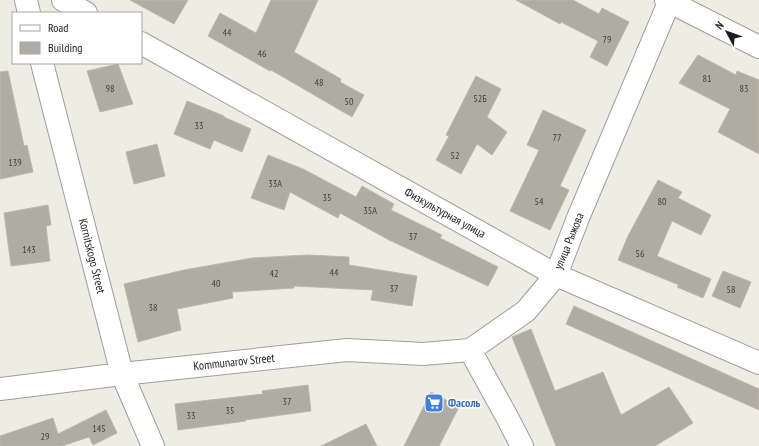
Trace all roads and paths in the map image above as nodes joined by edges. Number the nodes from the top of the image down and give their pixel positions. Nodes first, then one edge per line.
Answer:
1 (26, 0) edge
2 (63, 0) edge
3 (668, 1) edge
4 (29, 12) edge
5 (84, 12) edge
6 (142, 45) edge
7 (759, 47) edge
8 (42, 64) edge
9 (556, 275) junction
10 (470, 350) junction
11 (759, 363) edge
12 (122, 374) junction
13 (0, 389) edge
14 (154, 446) edge
15 (522, 446) edge

1 - 4 street
2 - 5 street
3 - 7 street
3 - 9 street, улица Рыжова
6 - 9 street, Физкультурная улица
8 - 12 street, Kornitskogo Street
9 - 10 street, улица Рыжова
9 - 11 street, Физкультурная улица
10 - 12 street, Kommunarov Street
10 - 15 street
12 - 13 street, Kommunarov Street
12 - 14 street, Kornitskogo Street

